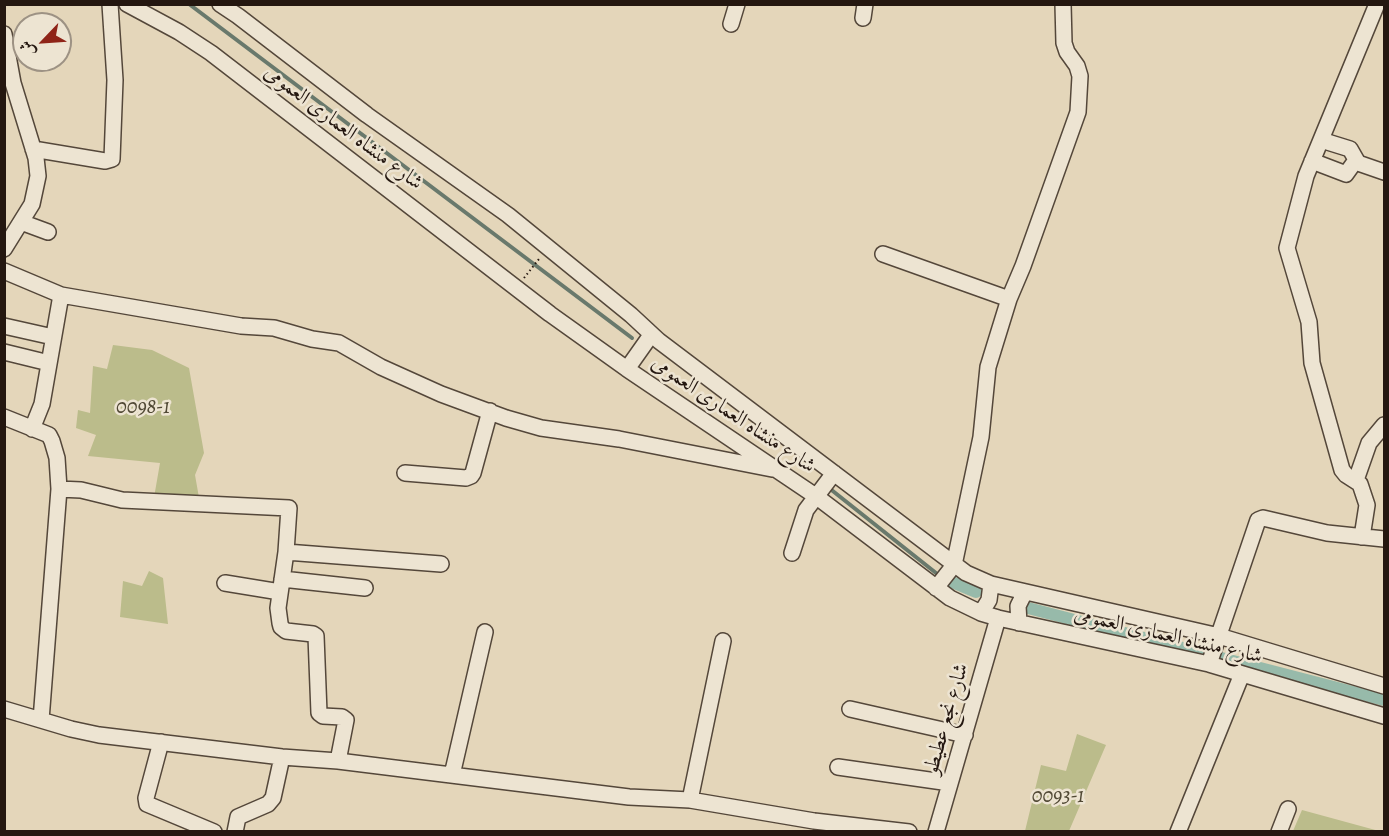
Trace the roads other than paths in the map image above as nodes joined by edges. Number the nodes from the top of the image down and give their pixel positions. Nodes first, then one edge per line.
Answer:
1 (110, 4) edge
2 (127, 4) edge
3 (220, 4) edge
4 (737, 4) edge
5 (1063, 4) edge
6 (1377, 15) edge
7 (731, 24) dead end
8 (4, 34) edge
9 (1321, 140) junction
10 (33, 149) junction
11 (1356, 160) junction
12 (1312, 161) junction
13 (1384, 172) edge
14 (21, 222) junction
15 (48, 232) dead end
16 (4, 249) edge
17 (883, 254) dead end
18 (4, 271) edge
19 (61, 295) junction
20 (1009, 299) junction
21 (4, 326) edge
22 (651, 335) junction
23 (53, 337) junction
24 (4, 352) edge
25 (49, 363) junction
26 (627, 369) junction
27 (490, 411) junction
28 (4, 417) edge
29 (1384, 425) edge
30 (32, 429) junction
31 (778, 471) junction
32 (405, 473) dead end
33 (834, 474) junction
34 (1356, 480) junction
35 (59, 489) junction
36 (817, 497) junction
37 (1362, 537) junction
38 (1384, 539) edge
39 (286, 552) junction
40 (792, 553) dead end
41 (441, 564) dead end
42 (954, 565) junction
43 (225, 583) dead end
44 (991, 584) junction
45 (281, 586) junction
46 (365, 588) dead end
47 (936, 588) junction
48 (1025, 592) junction
49 (981, 613) junction
50 (998, 618) junction
51 (1019, 623) junction
52 (485, 632) dead end
53 (1219, 636) junction
54 (723, 641) dead end
55 (1209, 664) junction
56 (1242, 674) junction
57 (1384, 686) edge
58 (850, 708) dead end
59 (4, 709) edge
60 (1384, 716) edge
61 (41, 720) junction
62 (965, 735) junction
63 (161, 742) junction
64 (282, 757) junction
65 (338, 761) junction
66 (838, 767) dead end
67 (452, 775) junction
68 (950, 783) junction
69 (690, 800) junction
70 (1288, 809) dead end
71 (812, 826) edge
72 (214, 831) edge
73 (235, 831) edge
74 (909, 831) edge
75 (936, 831) edge
76 (1178, 831) edge
77 (1279, 831) edge

1 - 10 street
2 - 26 street, شارع منشاه العمارى العمومى
3 - 22 street, شارع منشاه العمارى العمومى
4 - 7 street
5 - 20 street
6 - 9 street
8 - 10 street
9 - 11 street
9 - 12 street
10 - 14 street
11 - 12 street
11 - 13 street
12 - 34 street
14 - 15 street
14 - 16 street
17 - 20 street
18 - 19 street
19 - 23 street
19 - 27 street
20 - 42 street
21 - 23 street
22 - 26 street
22 - 33 street, شارع منشاه العمارى العمومى
23 - 25 street
24 - 25 street
25 - 30 street
26 - 31 street, شارع منشاه العمارى العمومى
27 - 31 street
27 - 32 street
28 - 30 street
29 - 34 street
30 - 35 street
31 - 36 street, شارع منشاه العمارى العمومى
33 - 36 street
33 - 42 street, شارع منشاه العمارى العمومى
34 - 37 street
35 - 39 street
35 - 61 street
36 - 40 street
36 - 47 street, شارع منشاه العمارى العمومى
37 - 38 street
37 - 53 street
39 - 41 street
39 - 45 street
42 - 44 street, شارع منشاه العمارى العمومى
42 - 47 street
43 - 45 street
44 - 48 street, شارع منشاه العمارى العمومى
44 - 49 street
45 - 46 street
45 - 65 street
47 - 49 street, شارع منشاه العمارى العمومى
48 - 51 street
48 - 53 street, شارع منشاه العمارى العمومى
49 - 50 street, شارع منشاه العمارى العمومى
50 - 51 street, شارع منشاه العمارى العمومى
50 - 62 street, شارع نجع عطيطو
51 - 55 street, شارع منشاه العمارى العمومى
52 - 67 street
53 - 55 street
53 - 57 street, شارع منشاه العمارى العمومى
54 - 69 street
55 - 56 street, شارع منشاه العمارى العمومى
56 - 60 street, شارع منشاه العمارى العمومى
56 - 76 street
58 - 62 street
59 - 61 street
61 - 63 street
62 - 68 street, شارع نجع عطيطو
63 - 64 street
63 - 72 street
64 - 65 street
64 - 73 street
65 - 67 street
66 - 68 street
67 - 69 street
68 - 75 street, شارع نجع عطيطو
69 - 71 street
70 - 77 street
71 - 74 street

